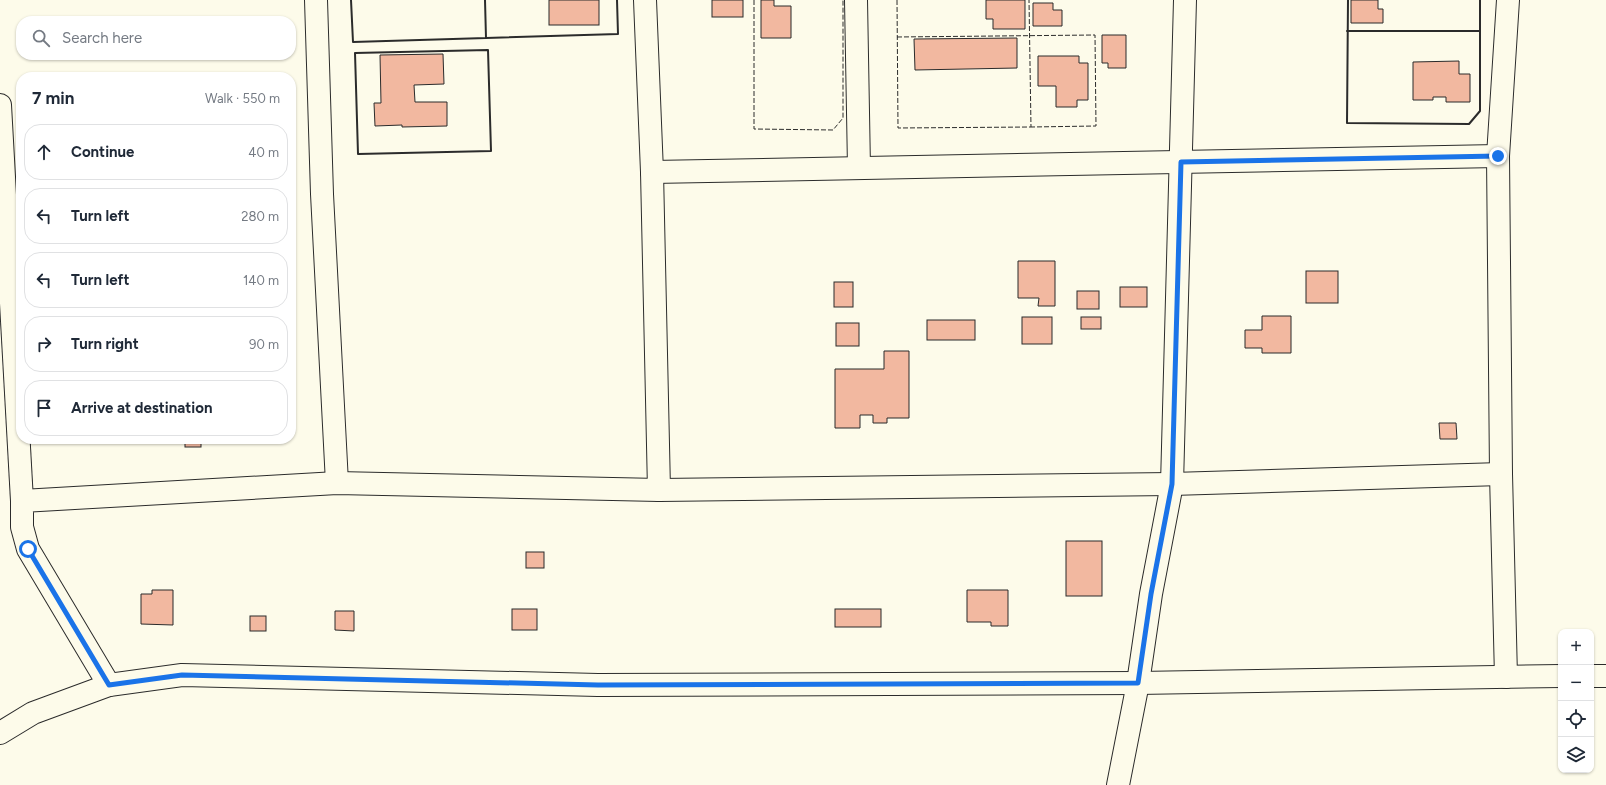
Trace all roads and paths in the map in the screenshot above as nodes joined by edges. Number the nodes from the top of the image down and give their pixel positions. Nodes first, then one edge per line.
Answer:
1 (316, 0) edge
2 (645, 0) edge
3 (856, 0) edge
4 (1185, 0) edge
5 (1508, 0) edge
6 (0, 105) edge
7 (1498, 156) junction
8 (1181, 162) junction
9 (859, 168) junction
10 (652, 172) junction
11 (16, 393) edge
12 (19, 444) edge
13 (1501, 474) junction
14 (337, 483) junction
15 (1172, 484) junction
16 (659, 490) junction
17 (22, 501) junction
18 (1558, 676) edge
19 (1594, 676) edge
20 (1606, 676) edge
21 (1506, 677) junction
22 (1138, 683) junction
23 (109, 685) junction
24 (0, 734) edge
25 (1118, 785) edge

1 - 14 street
2 - 10 street
3 - 9 street
4 - 8 street
5 - 7 street
6 - 11 street
7 - 8 street
7 - 13 street
8 - 9 street
8 - 15 street
9 - 10 street
10 - 16 street
12 - 17 street
13 - 15 street
13 - 21 street
14 - 16 street
14 - 17 street
15 - 16 street
15 - 22 street
17 - 23 street
18 - 21 street
19 - 20 street
21 - 22 street
22 - 23 street
22 - 25 street
23 - 24 street

